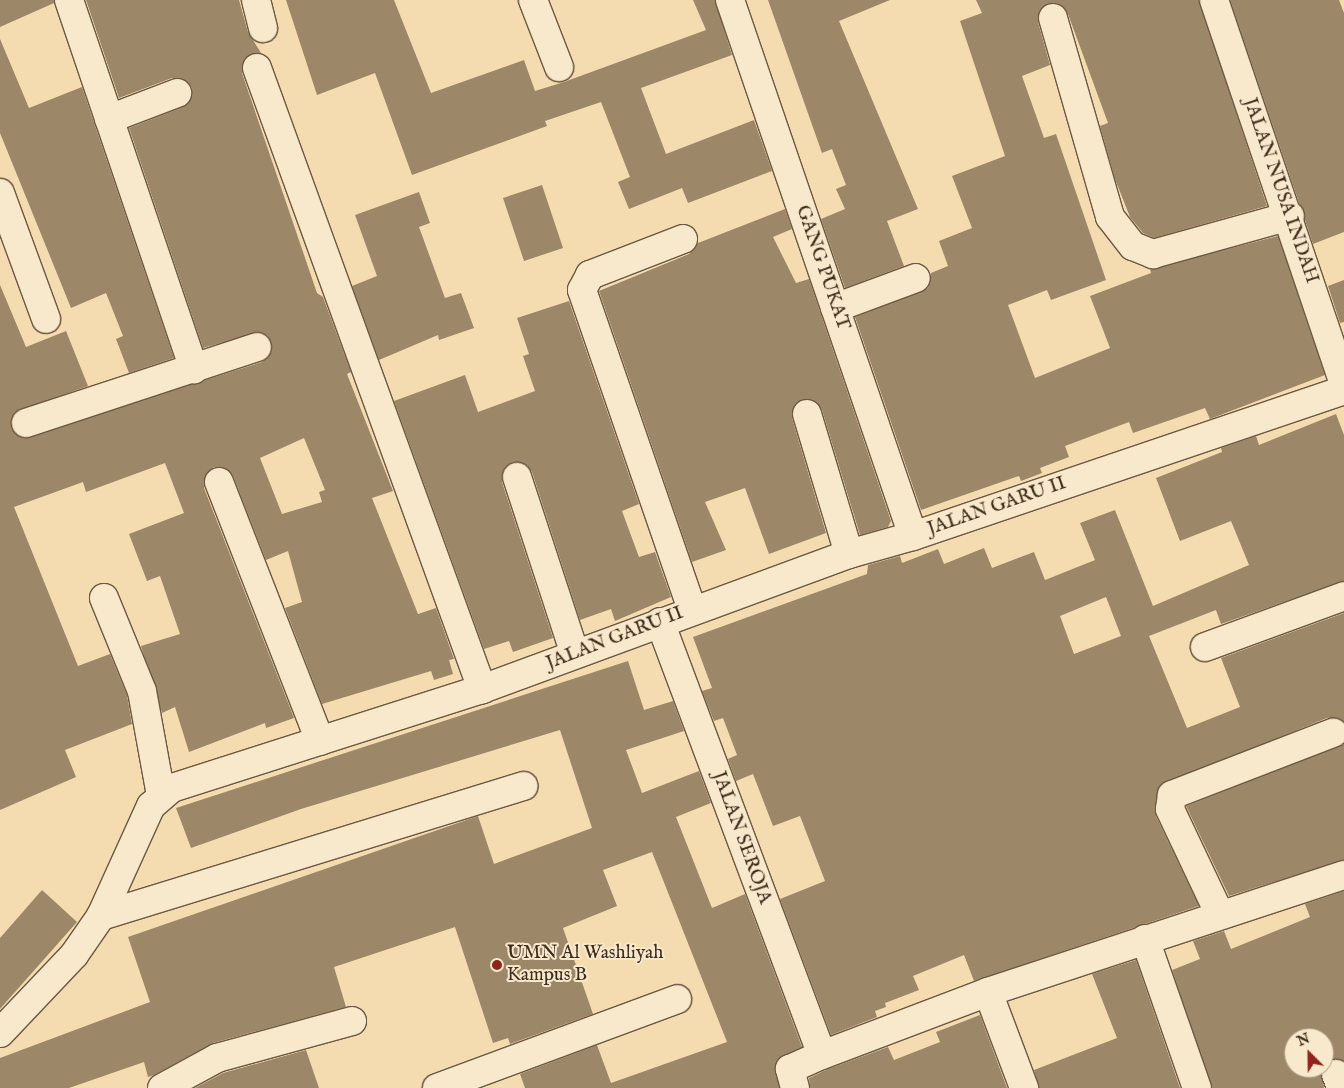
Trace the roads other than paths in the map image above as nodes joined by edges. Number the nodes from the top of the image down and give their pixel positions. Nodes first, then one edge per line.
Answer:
1 (69, 0) edge
2 (256, 0) edge
3 (533, 0) edge
4 (730, 0) edge
5 (1214, 0) edge
6 (1053, 18) dead end
7 (263, 28) dead end
8 (559, 67) dead end
9 (257, 68) dead end
10 (177, 93) dead end
11 (109, 119) junction
12 (0, 193) edge
13 (1290, 216) junction
14 (683, 239) dead end
15 (916, 278) dead end
16 (836, 308) junction
17 (46, 319) dead end
18 (257, 347) dead end
19 (194, 369) junction
20 (1344, 383) edge
21 (1344, 390) edge
22 (807, 414) dead end
23 (26, 423) dead end
24 (517, 477) dead end
25 (219, 482) dead end
26 (914, 536) junction
27 (849, 554) junction
28 (1344, 596) edge
29 (104, 598) dead end
30 (692, 610) junction
31 (660, 622) junction
32 (1206, 647) dead end
33 (575, 654) junction
34 (482, 689) junction
35 (1333, 733) dead end
36 (320, 741) junction
37 (523, 786) dead end
38 (161, 796) junction
39 (1344, 875) edge
40 (1220, 915) junction
41 (101, 916) junction
42 (1145, 939) junction
43 (988, 992) junction
44 (678, 999) dead end
45 (352, 1020) dead end
46 (0, 1033) edge
47 (822, 1054) junction
48 (162, 1088) edge
49 (437, 1088) edge
50 (795, 1088) edge
51 (1024, 1088) edge
52 (1197, 1088) edge

1 - 11 street
2 - 7 street
3 - 8 street
4 - 16 street, GANG PUKAT
5 - 13 street, JALAN NUSA INDAH
6 - 13 street
9 - 34 street
10 - 11 street
11 - 19 street
12 - 17 street
13 - 20 street, JALAN NUSA INDAH
14 - 30 street
15 - 16 street
16 - 26 street, GANG PUKAT
18 - 19 street
19 - 23 street
21 - 26 street, JALAN GARU II
22 - 27 street
24 - 33 street
25 - 36 street
26 - 27 street, JALAN GARU II
27 - 30 street, JALAN GARU II
28 - 32 street
29 - 38 street
30 - 31 street, JALAN GARU II
31 - 33 street, JALAN GARU II
31 - 47 street, JALAN SEROJA
33 - 34 street, JALAN GARU II
34 - 36 street, JALAN GARU II
35 - 40 street
36 - 38 street, JALAN GARU II
37 - 41 street
38 - 41 street, JALAN GARU II
39 - 40 street
40 - 42 street
41 - 46 street, JALAN GARU II
42 - 43 street
42 - 52 street
43 - 47 street
43 - 51 street
44 - 49 street
45 - 48 street
47 - 50 street

